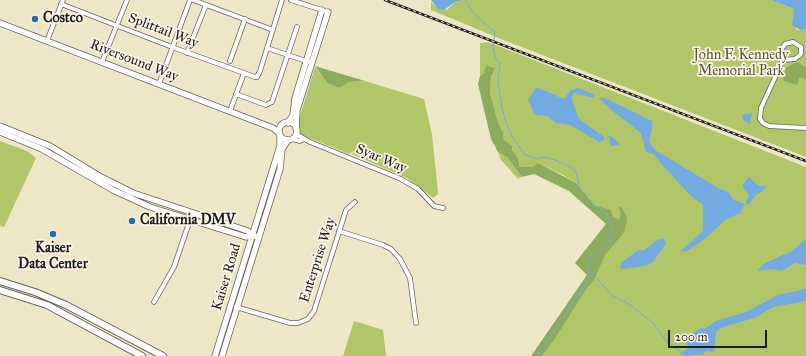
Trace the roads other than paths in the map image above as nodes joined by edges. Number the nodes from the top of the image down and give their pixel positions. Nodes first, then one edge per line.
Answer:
1 (127, 0) edge
2 (192, 0) edge
3 (282, 0) edge
4 (291, 0) edge
5 (62, 2) edge
6 (206, 5) junction
7 (325, 11) joint
8 (245, 19) junction
9 (0, 23) edge
10 (117, 25) junction
11 (297, 27) dead end
12 (273, 30) junction
13 (47, 41) junction
14 (172, 47) junction
15 (267, 48) junction
16 (187, 53) junction
17 (288, 56) junction
18 (783, 60) junction
19 (230, 61) dead end
20 (102, 62) junction
21 (309, 62) junction
22 (244, 73) junction
23 (159, 84) junction
24 (236, 94) junction
25 (230, 111) junction
26 (259, 123) junction
27 (286, 123) junction
28 (0, 126) edge
29 (806, 128) edge
30 (0, 132) edge
31 (280, 134) junction
32 (293, 135) junction
33 (49, 149) junction
34 (355, 202) dead end
35 (443, 208) dead end
36 (191, 217) junction
37 (339, 231) junction
38 (253, 236) junction
39 (0, 281) edge
40 (0, 290) edge
41 (154, 302) dead end
42 (231, 305) junction
43 (238, 307) junction
44 (416, 323) dead end
45 (142, 356) edge
46 (163, 356) edge
47 (215, 356) edge
48 (222, 356) edge

1 - 10 street
2 - 6 street
2 - 14 street
3 - 12 street
4 - 7 street
5 - 10 street, Splittail Way
5 - 13 street
6 - 8 street
6 - 16 street
7 - 21 street, Kaiser Road
8 - 12 street
8 - 19 street
9 - 13 street, Riversound Way
10 - 14 street, Splittail Way
10 - 20 street
11 - 17 street
12 - 15 street
13 - 20 street, Riversound Way
14 - 16 street, Splittail Way
14 - 23 street
15 - 17 street
15 - 22 street, Splittail Way
16 - 22 street, Splittail Way
17 - 21 street
17 - 24 street
18 - 18 street
18 - 29 street
20 - 23 street, Riversound Way
21 - 27 street, Kaiser Road
21 - 32 street, Kaiser Road
22 - 24 street
23 - 25 street, Riversound Way
24 - 25 street
25 - 26 street, Riversound Way
26 - 27 street, Riversound Way
26 - 31 street, Riversound Way
27 - 31 street
27 - 32 street
28 - 33 street
30 - 33 street
31 - 32 street
31 - 38 street, Kaiser Road
32 - 35 street, Syar Way
32 - 38 street, Kaiser Road
33 - 36 street
34 - 37 street, Enterprise Way
36 - 38 street
36 - 41 street
37 - 43 street, Enterprise Way
37 - 44 street
38 - 42 street, Kaiser Road
38 - 43 street, Kaiser Road
39 - 46 main road
40 - 45 main road
42 - 43 street, Enterprise Way
42 - 47 street, Kaiser Road
43 - 48 street, Kaiser Road

